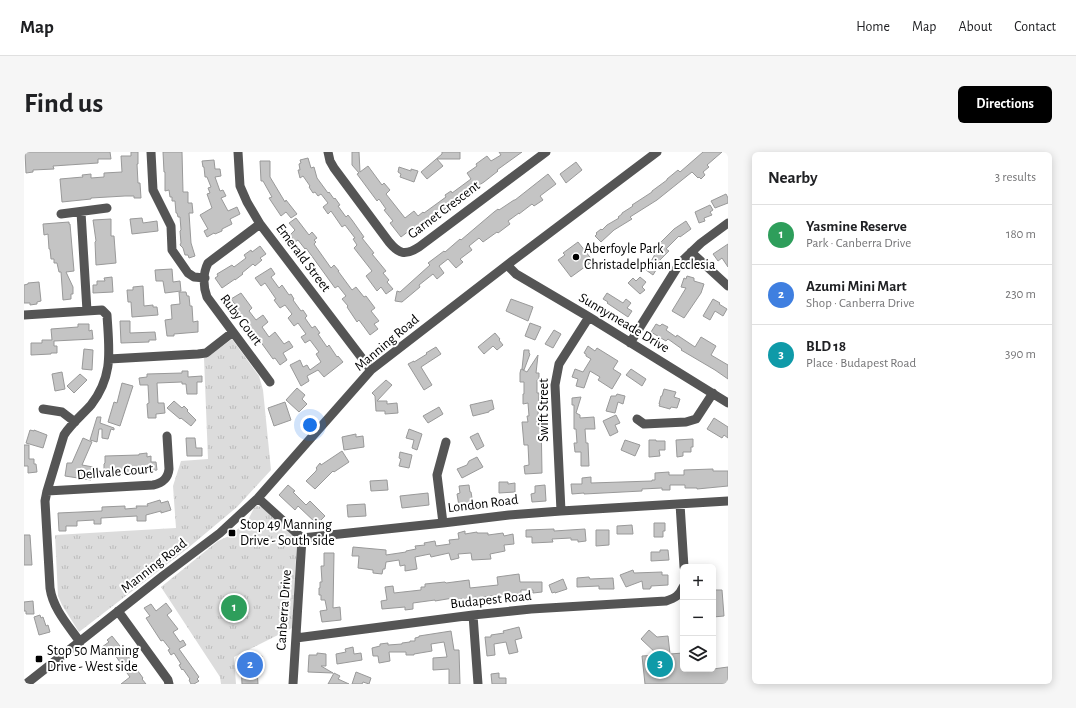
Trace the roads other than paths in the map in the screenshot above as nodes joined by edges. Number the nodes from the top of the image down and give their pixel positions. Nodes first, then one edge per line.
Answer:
1 (151, 152) edge
2 (238, 152) edge
3 (328, 152) edge
4 (546, 152) edge
5 (657, 152) edge
6 (107, 208) dead end
7 (81, 212) junction
8 (61, 214) dead end
9 (728, 223) edge
10 (260, 224) junction
11 (691, 252) junction
12 (507, 265) junction
13 (205, 278) junction
14 (728, 286) edge
15 (87, 311) junction
16 (24, 314) edge
17 (589, 317) junction
18 (233, 332) junction
19 (630, 343) junction
20 (109, 359) junction
21 (371, 370) junction
22 (270, 382) dead end
23 (712, 394) junction
24 (728, 403) edge
25 (43, 409) dead end
26 (637, 419) dead end
27 (75, 422) junction
28 (167, 436) dead end
29 (446, 442) dead end
30 (47, 491) junction
31 (258, 498) junction
32 (728, 501) edge
33 (680, 504) junction
34 (561, 511) junction
35 (443, 523) junction
36 (302, 538) junction
37 (684, 564) edge
38 (680, 594) edge
39 (118, 611) junction
40 (473, 615) junction
41 (296, 638) junction
42 (80, 642) junction
43 (26, 684) edge
44 (169, 684) edge
45 (293, 684) edge
46 (478, 684) edge

1 - 13 street
2 - 10 street, Emerald Street
3 - 4 street, Garnet Crescent
5 - 12 street, Manning Road
6 - 7 street
7 - 8 street
7 - 15 street
9 - 11 street
10 - 13 street, Ruby Court
10 - 21 street, Emerald Street
11 - 14 street
11 - 19 street
12 - 17 street, Sunnymeade Drive
12 - 21 street, Manning Road
13 - 18 street, Ruby Court
15 - 16 street
15 - 20 street
17 - 19 street, Sunnymeade Drive
17 - 34 street, Swift Street
18 - 20 street
18 - 22 street, Ruby Court
19 - 23 street, Sunnymeade Drive
20 - 27 street
21 - 31 street, Manning Road
23 - 24 street, Sunnymeade Drive
23 - 26 street
25 - 27 street
27 - 30 street
28 - 30 street, Dellvale Court
29 - 35 street
30 - 42 street
31 - 36 street
31 - 39 street, Manning Road
32 - 33 street, London Road
33 - 34 street, London Road
33 - 37 street
34 - 35 street, London Road
35 - 36 street, London Road
36 - 41 street, Canberra Drive
38 - 40 street, Budapest Road
39 - 42 street, Manning Road
39 - 44 street
40 - 41 street, Budapest Road
40 - 46 street
41 - 45 street, Canberra Drive
42 - 43 street, Manning Road

